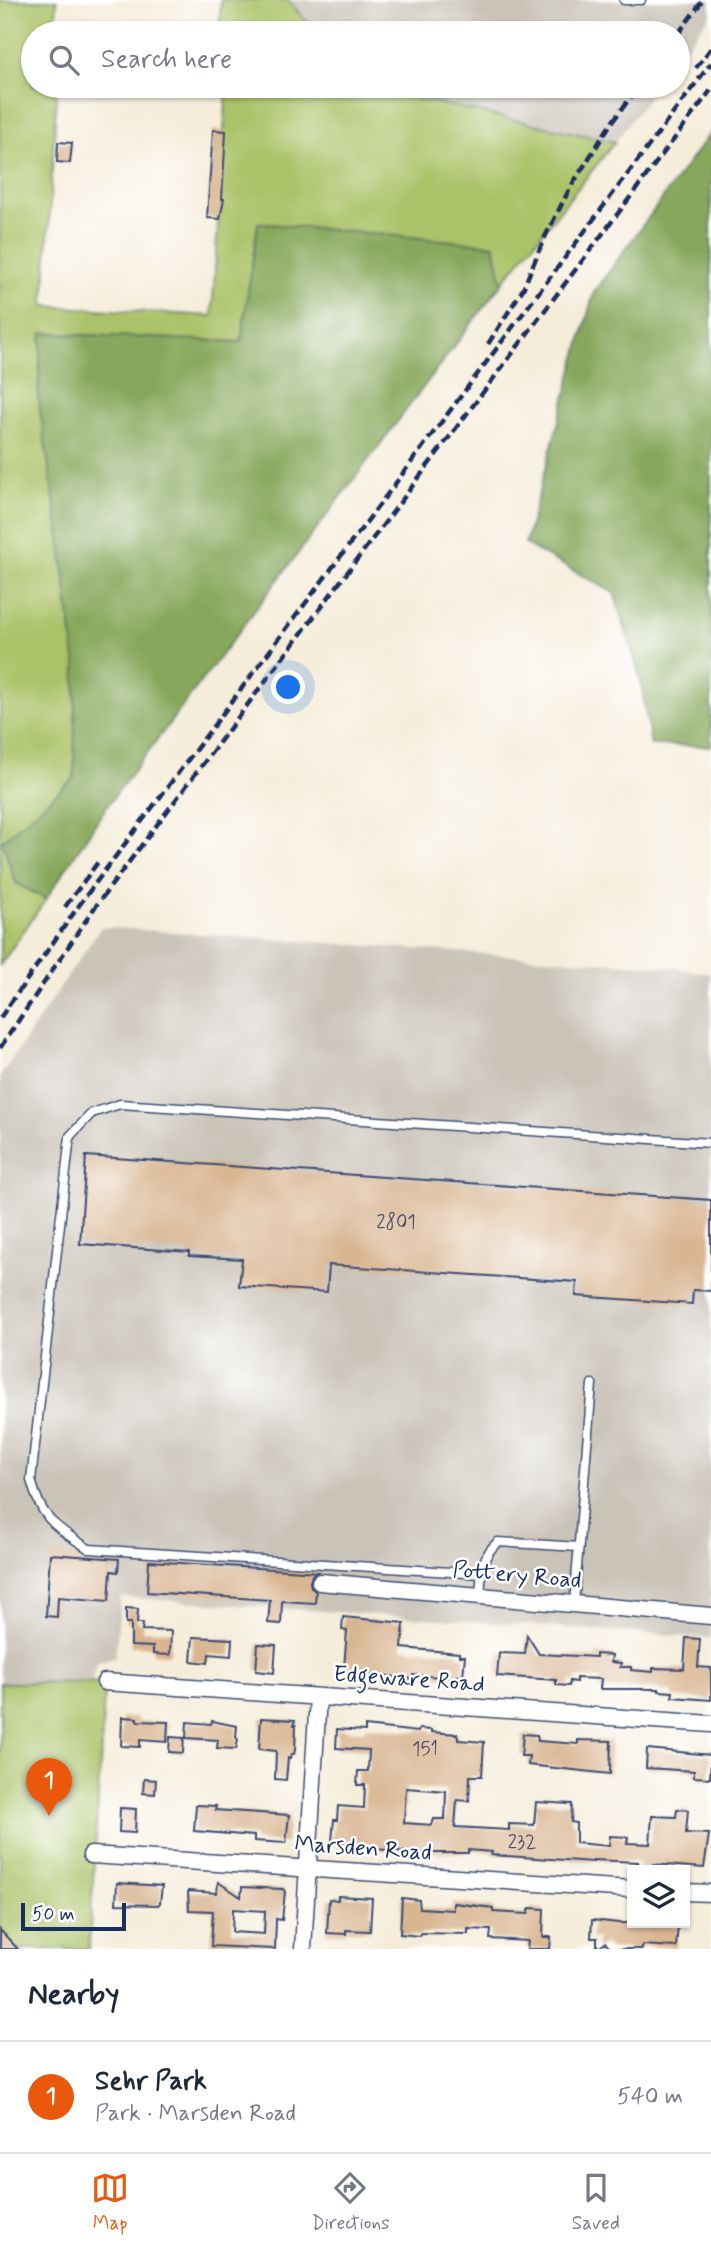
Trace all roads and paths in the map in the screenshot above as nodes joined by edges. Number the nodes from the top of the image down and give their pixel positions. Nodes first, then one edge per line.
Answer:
1 (624, 0) edge
2 (641, 0) edge
3 (711, 1143) edge
4 (592, 1384) dead end
5 (579, 1547) junction
6 (481, 1574) junction
7 (320, 1582) dead end
8 (480, 1596) junction
9 (574, 1604) junction
10 (711, 1616) edge
11 (105, 1682) dead end
12 (318, 1697) junction
13 (711, 1724) edge
14 (91, 1855) dead end
15 (309, 1868) junction
16 (627, 1889) edge
17 (690, 1892) edge
18 (711, 1893) edge
19 (303, 1949) edge

1 - 2 lane
3 - 6 lane
4 - 5 lane
5 - 6 lane
5 - 9 lane
6 - 8 lane
7 - 8 street, Pottery Road
8 - 9 street, Pottery Road
9 - 10 street, Pottery Road
11 - 12 street, Edgeware Road
12 - 13 street, Edgeware Road
12 - 15 street
14 - 15 street, Marsden Road
15 - 16 street, Marsden Road
15 - 19 street
17 - 18 street

